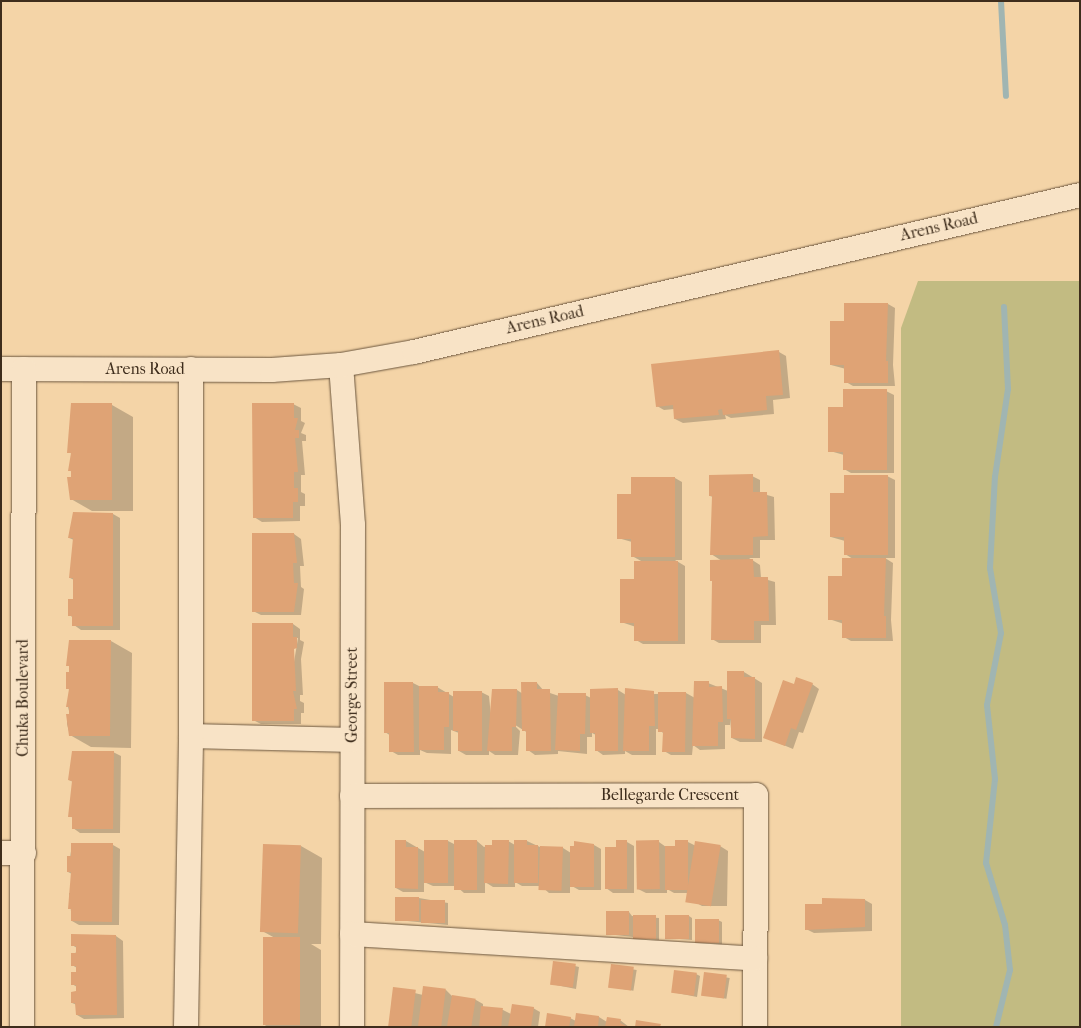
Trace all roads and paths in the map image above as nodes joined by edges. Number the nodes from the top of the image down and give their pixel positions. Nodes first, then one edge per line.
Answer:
1 (1080, 195) edge
2 (341, 365) junction
3 (12, 369) edge
4 (192, 370) junction
5 (192, 736) junction
6 (352, 740) junction
7 (352, 796) junction
8 (13, 853) edge
9 (352, 934) junction
10 (755, 959) junction
11 (22, 1027) edge
12 (186, 1027) edge
13 (352, 1027) edge
14 (755, 1027) edge

1 - 2 street, Arens Road
2 - 4 street, Arens Road
2 - 6 street, George Street
3 - 4 street, Arens Road
3 - 8 street, Chuka Boulevard
4 - 5 street
5 - 6 street
5 - 12 street
6 - 7 street, George Street
7 - 9 street, George Street
7 - 10 street, Bellegarde Crescent
8 - 11 street, Chuka Boulevard
9 - 10 street
9 - 13 street, George Street
10 - 14 street, Bellegarde Crescent

